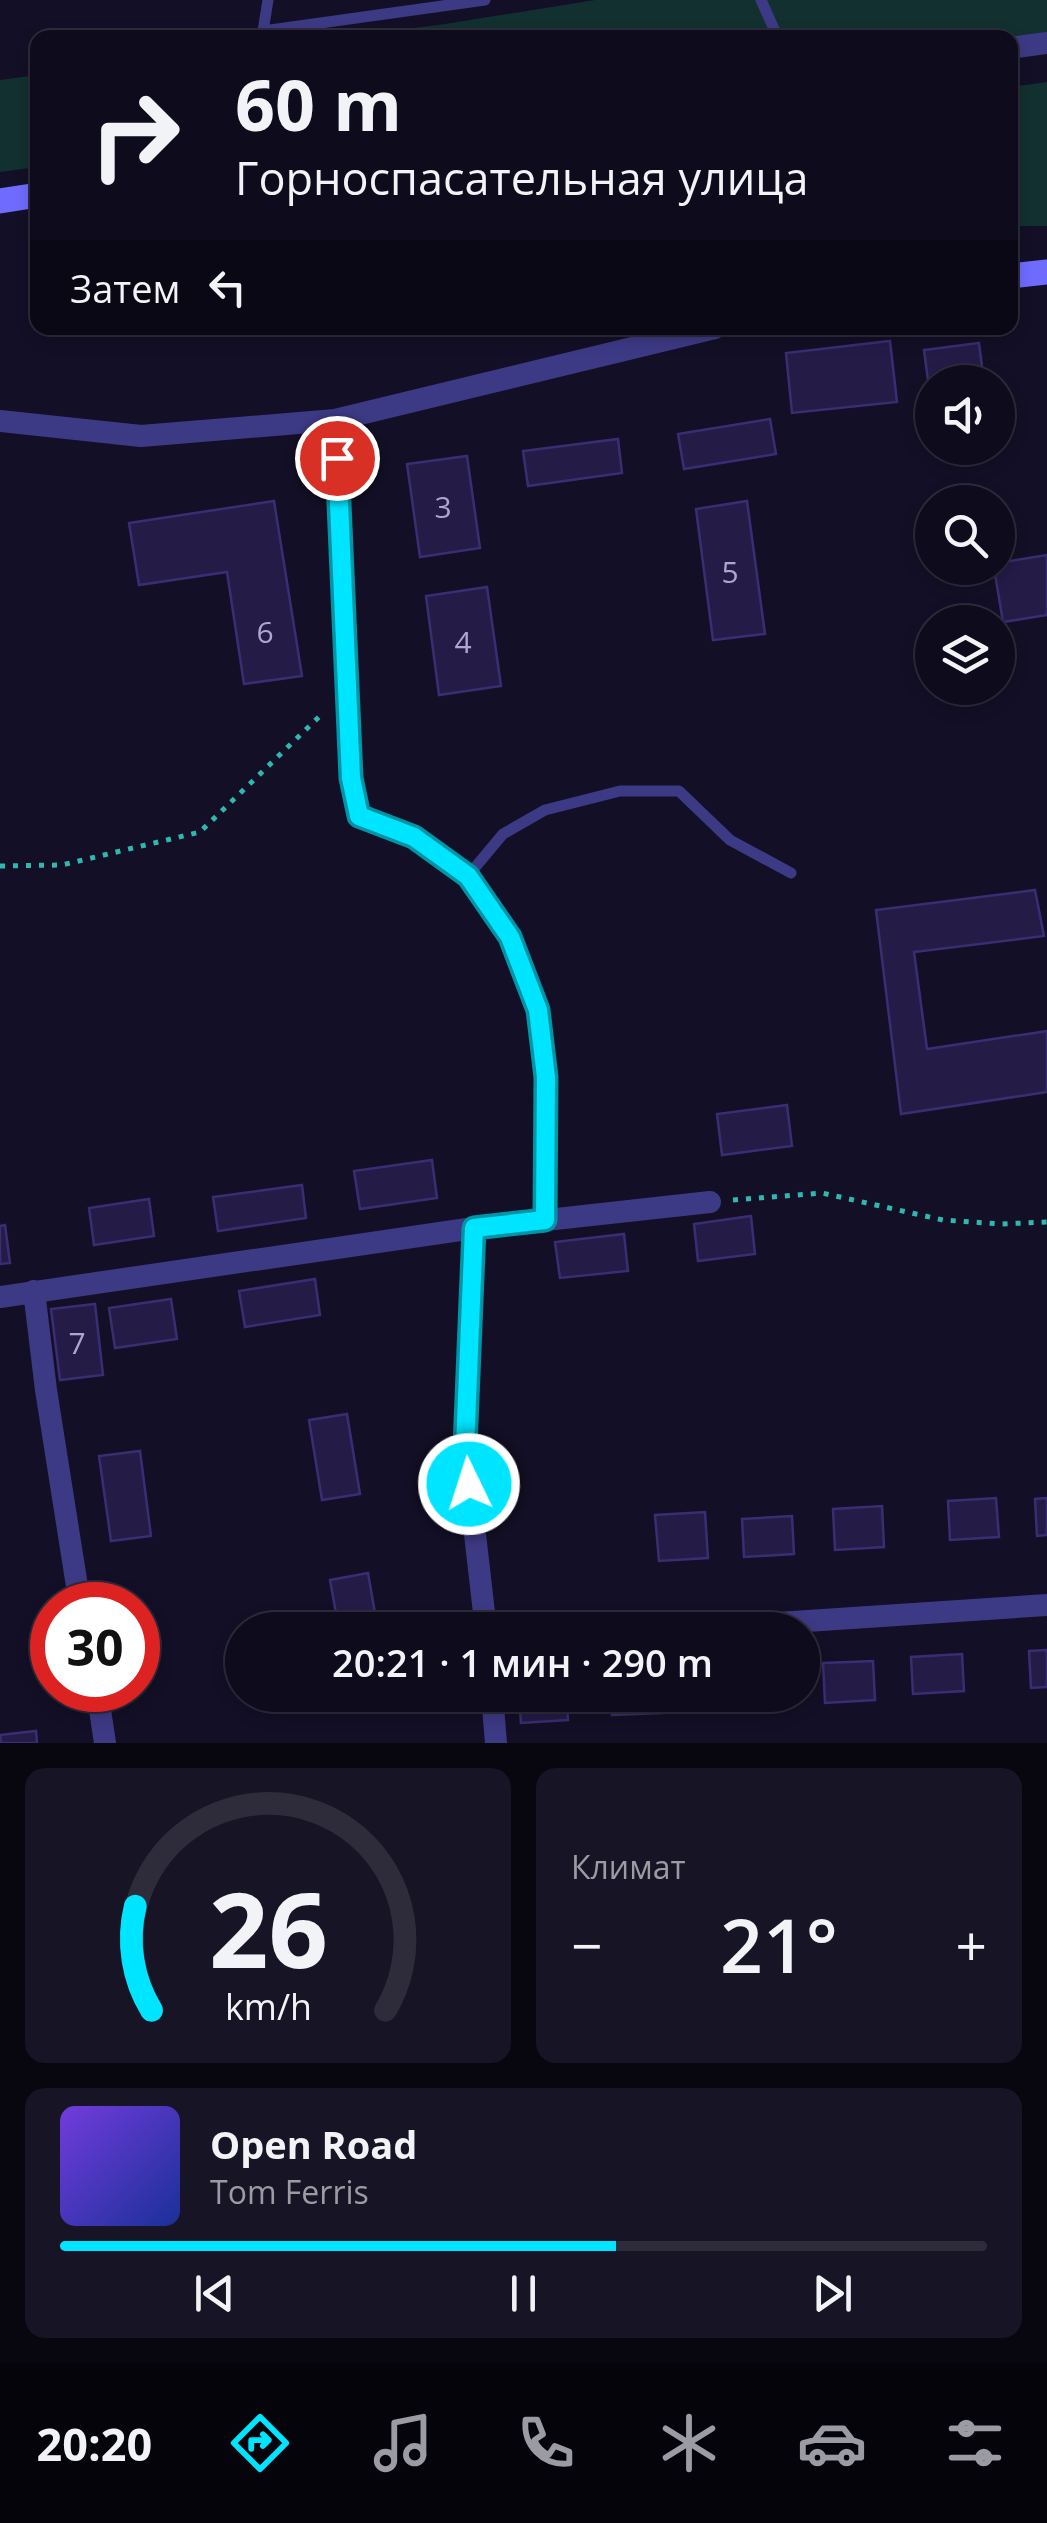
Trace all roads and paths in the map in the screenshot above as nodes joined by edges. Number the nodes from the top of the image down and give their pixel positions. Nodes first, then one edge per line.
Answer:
1 (268, 0) edge
2 (485, 0) edge
3 (761, 0) edge
4 (453, 2) edge
5 (264, 30) edge
6 (287, 30) edge
7 (774, 30) edge
8 (1047, 43) edge
9 (1018, 47) edge
10 (30, 196) edge
11 (0, 201) edge
12 (1047, 272) edge
13 (1018, 275) edge
14 (686, 335) edge
15 (335, 420) junction
16 (0, 422) edge
17 (347, 690) junction
18 (0, 866) edge
19 (791, 874) dead end
20 (468, 876) junction
21 (710, 1202) joint
22 (545, 1220) junction
23 (1047, 1222) edge
24 (474, 1228) junction
25 (34, 1291) junction
26 (0, 1296) edge
27 (76, 1582) edge
28 (1047, 1605) edge
29 (484, 1612) edge
30 (820, 1620) edge
31 (99, 1712) edge
32 (493, 1712) edge
33 (104, 1743) edge
34 (496, 1743) edge

1 - 5 lane
2 - 4 lane
3 - 7 lane
4 - 6 lane
8 - 9 street
10 - 11 street
12 - 13 street
14 - 15 street
15 - 16 street
15 - 17 street
17 - 18 path
17 - 20 street
19 - 20 lane
20 - 22 street
21 - 22 street
21 - 23 path
22 - 24 street
24 - 25 street
24 - 29 street
25 - 26 street
25 - 27 street
28 - 30 street
31 - 33 street
32 - 34 street

